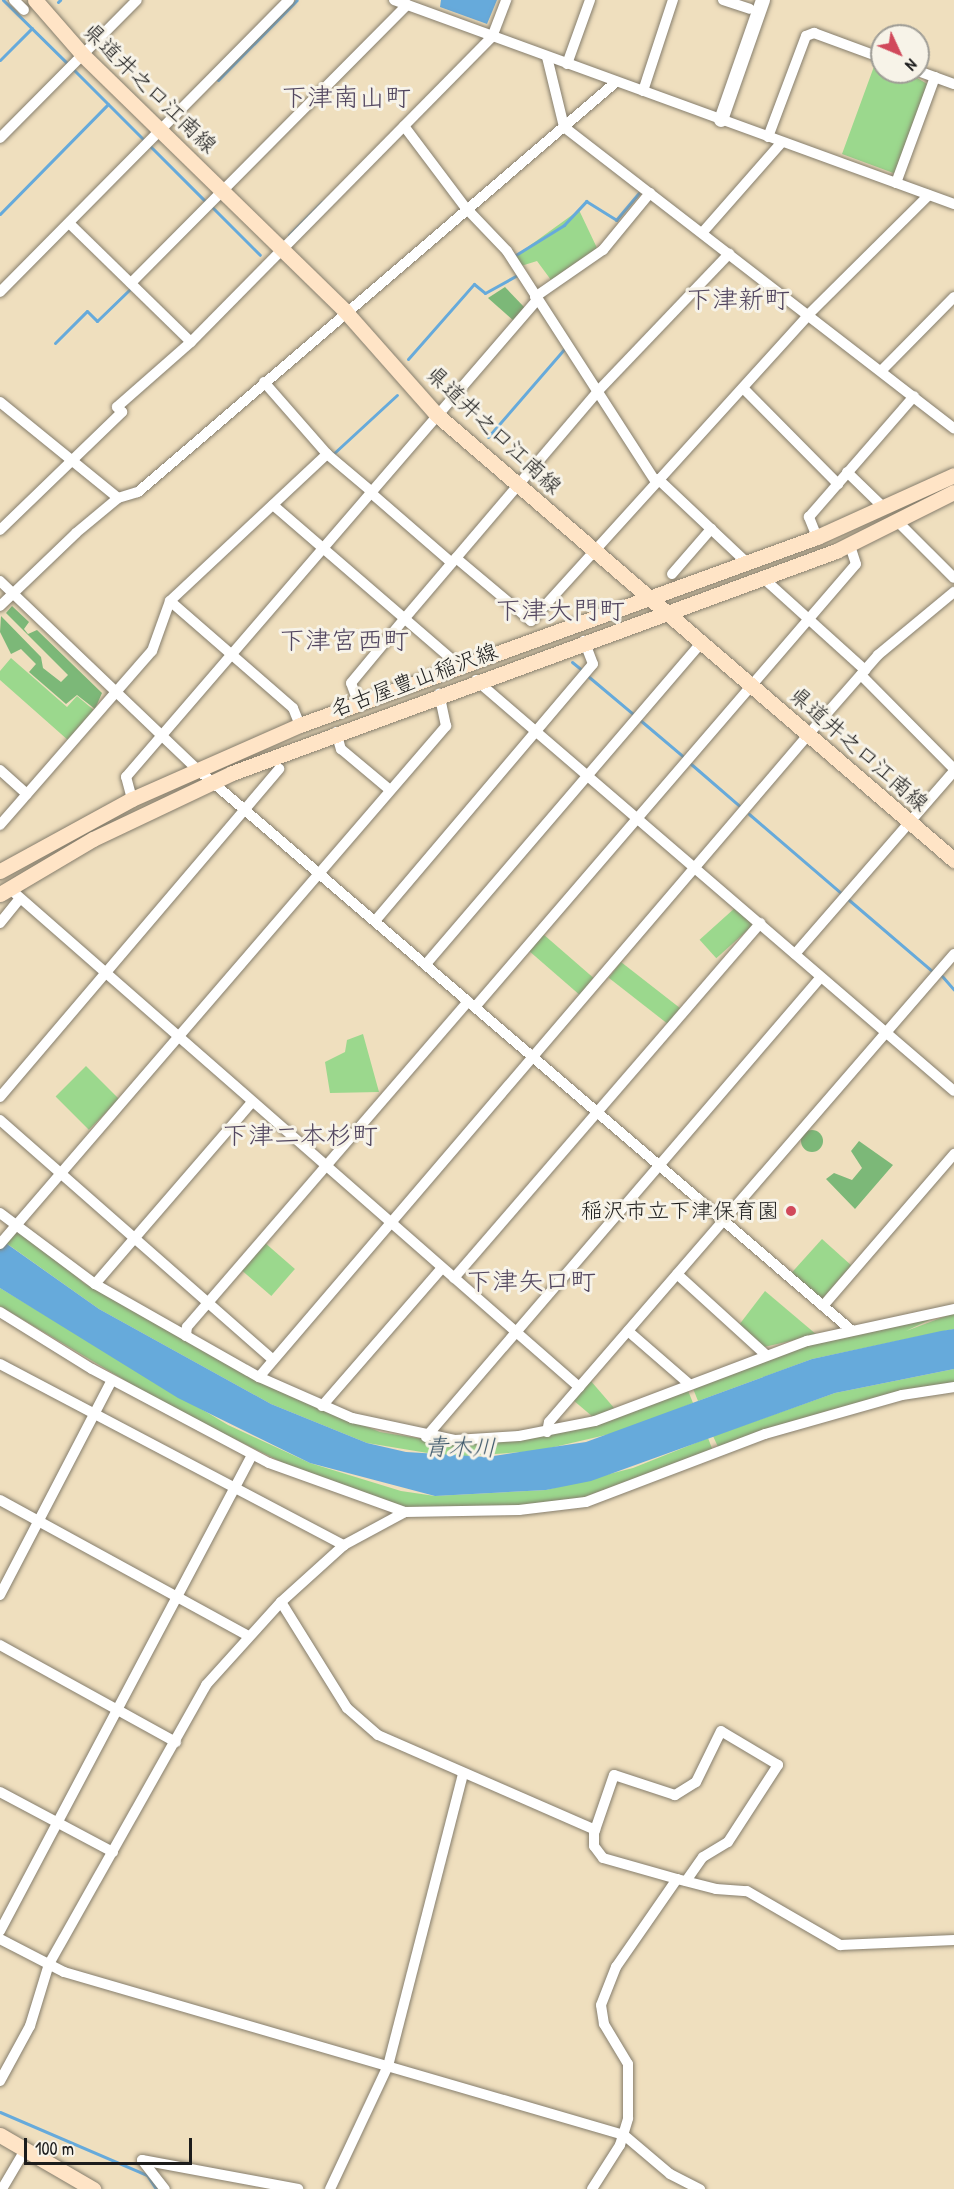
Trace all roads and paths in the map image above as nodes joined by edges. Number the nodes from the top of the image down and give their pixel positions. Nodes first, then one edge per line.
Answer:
1 (14, 0) edge
2 (137, 0) edge
3 (289, 0) edge
4 (393, 0) edge
5 (506, 0) edge
6 (590, 0) edge
7 (673, 0) edge
8 (723, 0) edge
9 (763, 0) edge
10 (407, 3) edge
11 (30, 5) edge
12 (750, 9) dead end
13 (492, 37) junction
14 (870, 54) edge
15 (83, 55) junction
16 (548, 57) junction
17 (567, 64) junction
18 (930, 75) edge
19 (935, 77) junction
20 (616, 82) junction
21 (954, 84) edge
22 (643, 92) junction
23 (721, 120) junction
24 (404, 126) junction
25 (564, 127) junction
26 (161, 130) junction
27 (768, 137) junction
28 (0, 138) edge
29 (782, 142) junction
30 (896, 183) junction
31 (223, 191) junction
32 (650, 193) junction
33 (929, 195) junction
34 (954, 204) edge
35 (465, 207) junction
36 (69, 223) junction
37 (702, 233) junction
38 (281, 249) junction
39 (729, 254) junction
40 (131, 283) junction
41 (0, 292) edge
42 (954, 297) edge
43 (536, 298) junction
44 (345, 311) junction
45 (808, 315) junction
46 (191, 342) junction
47 (881, 371) junction
48 (264, 382) junction
49 (744, 389) junction
50 (598, 391) junction
51 (914, 396) junction
52 (0, 402) edge
53 (436, 414) junction
54 (953, 424) edge
55 (327, 454) junction
56 (73, 462) junction
57 (848, 472) junction
58 (954, 475) edge
59 (657, 480) junction
60 (517, 484) junction
61 (838, 484) junction
62 (370, 491) junction
63 (954, 492) edge
64 (118, 498) junction
65 (273, 505) junction
66 (885, 510) junction
67 (898, 522) junction
68 (711, 529) junction
69 (0, 530) edge
70 (817, 537) junction
71 (850, 545) junction
72 (323, 547) junction
73 (594, 551) junction
74 (454, 560) junction
75 (747, 563) junction
76 (672, 574) dead end
77 (762, 577) junction
78 (954, 578) edge
79 (0, 581) edge
80 (12, 592) junction
81 (954, 592) edge
82 (648, 598) junction
83 (170, 601) junction
84 (0, 606) edge
85 (664, 612) junction
86 (405, 618) junction
87 (809, 619) junction
88 (584, 641) junction
89 (701, 643) junction
90 (231, 654) junction
91 (457, 664) junction
92 (863, 672) junction
93 (476, 680) junction
94 (752, 687) junction
95 (116, 693) junction
96 (439, 694) junction
97 (358, 702) junction
98 (300, 725) junction
99 (336, 732) junction
100 (536, 732) junction
101 (808, 735) junction
102 (162, 736) junction
103 (197, 769) junction
104 (279, 769) dead end
105 (0, 770) edge
106 (954, 770) edge
107 (587, 775) junction
108 (214, 781) junction
109 (390, 790) junction
110 (27, 794) junction
111 (132, 799) junction
112 (245, 808) junction
113 (639, 819) junction
114 (910, 822) junction
115 (0, 825) edge
116 (954, 860) edge
117 (695, 867) junction
118 (0, 871) edge
119 (319, 872) junction
120 (4, 891) edge
121 (18, 901) junction
122 (375, 921) junction
123 (0, 923) edge
124 (760, 923) junction
125 (795, 954) junction
126 (954, 954) edge
127 (426, 964) junction
128 (104, 974) junction
129 (821, 976) junction
130 (472, 1004) junction
131 (886, 1033) junction
132 (177, 1037) junction
133 (534, 1057) junction
134 (954, 1091) edge
135 (0, 1097) edge
136 (252, 1102) junction
137 (597, 1112) junction
138 (0, 1120) edge
139 (954, 1154) edge
140 (659, 1165) junction
141 (326, 1166) junction
142 (61, 1172) junction
143 (0, 1213) edge
144 (723, 1220) junction
145 (391, 1223) junction
146 (16, 1224) junction
147 (135, 1238) junction
148 (0, 1244) edge
149 (442, 1268) junction
150 (677, 1274) junction
151 (454, 1278) junction
152 (95, 1284) junction
153 (208, 1303) junction
154 (823, 1306) junction
155 (954, 1310) edge
156 (0, 1312) edge
157 (850, 1329) junction
158 (628, 1331) junction
159 (516, 1332) junction
160 (186, 1336) junction
161 (766, 1354) junction
162 (273, 1360) junction
163 (0, 1364) edge
164 (259, 1377) junction
165 (112, 1380) junction
166 (688, 1383) junction
167 (579, 1387) junction
168 (954, 1387) edge
169 (322, 1406) junction
170 (96, 1415) junction
171 (547, 1432) junction
172 (426, 1437) junction
173 (252, 1455) junction
174 (236, 1488) junction
175 (0, 1500) edge
176 (405, 1512) junction
177 (40, 1522) junction
178 (344, 1545) junction
179 (0, 1595) edge
180 (179, 1598) junction
181 (281, 1602) junction
182 (248, 1636) junction
183 (0, 1645) edge
184 (119, 1712) junction
185 (176, 1742) junction
186 (463, 1773) junction
187 (0, 1792) edge
188 (60, 1823) junction
189 (595, 1830) junction
190 (113, 1852) junction
191 (681, 1880) junction
192 (0, 1931) edge
193 (0, 1939) edge
194 (954, 1940) edge
195 (49, 1964) junction
196 (388, 2066) junction
197 (0, 2081) edge
198 (0, 2135) edge
199 (624, 2135) junction
200 (25, 2150) junction
201 (2, 2189) edge
202 (93, 2189) edge
203 (165, 2189) edge
204 (298, 2189) edge
205 (330, 2189) edge
206 (592, 2189) edge
207 (700, 2189) edge

1 - 11 street
2 - 15 street
3 - 26 street
4 - 10 street
5 - 13 street
6 - 17 street
7 - 22 street
8 - 12 street
9 - 23 street
10 - 13 street
10 - 31 street
11 - 15 main road, 県道井之口江南線
13 - 16 street
13 - 24 street
14 - 27 street
15 - 26 main road, 県道井之口江南線
15 - 28 street
16 - 17 street
16 - 25 street
17 - 20 street
18 - 19 street
19 - 21 street
19 - 30 street
20 - 22 street
20 - 25 street
22 - 23 street
23 - 27 street
24 - 35 street
24 - 38 street
25 - 32 street
25 - 35 street
26 - 31 main road, 県道井之口江南線
26 - 36 street
27 - 29 street
29 - 30 street
29 - 37 street
30 - 33 street
31 - 38 main road, 県道井之口江南線
31 - 40 street
32 - 37 street
32 - 43 street
33 - 34 street
33 - 45 street
35 - 43 street
35 - 44 street
36 - 40 street
36 - 41 street
37 - 39 street
38 - 44 main road, 県道井之口江南線
38 - 46 street
39 - 45 street
39 - 50 street
40 - 46 street
42 - 47 street
43 - 50 street
43 - 53 street
44 - 48 street
44 - 53 main road, 県道井之口江南線
45 - 47 street
45 - 49 street
46 - 56 street
47 - 51 street
48 - 55 street
48 - 64 street
49 - 59 street
49 - 61 street
50 - 59 street
50 - 60 street
51 - 54 street
51 - 57 street
52 - 56 street
53 - 60 main road, 県道井之口江南線
53 - 62 street
55 - 62 street
55 - 65 street
56 - 64 street
56 - 69 street
57 - 61 street
57 - 66 street
58 - 66 main road, 名古屋豊山稲沢線
59 - 68 street
59 - 73 street
60 - 73 main road, 県道井之口江南線
60 - 74 street
61 - 70 street
62 - 72 street
62 - 74 street
63 - 67 main road, 名古屋豊山稲沢線
64 - 80 street
65 - 72 street
65 - 83 street
66 - 70 main road, 名古屋豊山稲沢線
67 - 71 main road, 名古屋豊山稲沢線
67 - 78 street
68 - 75 street
68 - 76 street
70 - 75 main road, 名古屋豊山稲沢線
71 - 77 main road, 名古屋豊山稲沢線
71 - 87 street
72 - 86 street
72 - 90 street
73 - 74 street
73 - 82 main road, 県道井之口江南線
74 - 86 street
75 - 82 main road, 名古屋豊山稲沢線
77 - 85 main road, 名古屋豊山稲沢線
77 - 87 street
79 - 80 street
80 - 84 street
80 - 95 street
81 - 92 street
82 - 85 main road, 県道井之口江南線
82 - 91 main road, 名古屋豊山稲沢線
83 - 90 street
83 - 95 street
85 - 88 main road, 名古屋豊山稲沢線
85 - 89 main road, 県道井之口江南線
86 - 91 street
86 - 97 street
87 - 92 street
87 - 94 street
88 - 93 main road, 名古屋豊山稲沢線
88 - 100 street
89 - 94 main road, 県道井之口江南線
89 - 107 street
90 - 98 street
90 - 102 street
91 - 97 main road, 名古屋豊山稲沢線
92 - 101 street
92 - 106 street
93 - 96 main road, 名古屋豊山稲沢線
93 - 100 street
94 - 101 main road, 県道井之口江南線
94 - 113 street
95 - 102 street
95 - 110 street
96 - 99 main road, 名古屋豊山稲沢線
96 - 109 street
97 - 98 main road, 名古屋豊山稲沢線
98 - 103 main road, 名古屋豊山稲沢線
99 - 108 main road, 名古屋豊山稲沢線
99 - 109 street
100 - 107 street
100 - 122 street
101 - 114 main road, 県道井之口江南線
101 - 117 street
102 - 103 street
102 - 111 street
103 - 108 street
103 - 111 main road, 名古屋豊山稲沢線
104 - 112 street
105 - 110 street
106 - 114 street
107 - 113 street
107 - 127 street
108 - 112 street
108 - 120 main road, 名古屋豊山稲沢線
109 - 119 street
110 - 115 street
111 - 118 main road, 名古屋豊山稲沢線
112 - 119 street
112 - 128 street
113 - 117 street
113 - 130 street
114 - 116 main road, 県道井之口江南線
114 - 125 street
117 - 124 street
117 - 133 street
119 - 122 street
119 - 132 street
120 - 121 street
121 - 123 street
121 - 128 street
122 - 127 street
124 - 125 street
124 - 137 street
125 - 129 street
126 - 131 street
127 - 130 street
128 - 132 street
128 - 135 street
129 - 131 street
129 - 140 street
130 - 133 street
130 - 141 street
131 - 134 street
131 - 144 street
132 - 136 street
132 - 142 street
133 - 137 street
133 - 145 street
136 - 141 street
136 - 147 street
137 - 140 street
137 - 151 street
138 - 142 street
139 - 154 street
140 - 144 street
140 - 159 street
141 - 145 street
141 - 153 street
142 - 146 street
142 - 147 street
143 - 146 street
144 - 150 street
144 - 154 street
145 - 149 street
145 - 162 street
146 - 148 street
146 - 152 street
147 - 152 street
147 - 153 street
149 - 151 street
149 - 169 street
150 - 158 street
150 - 161 street
151 - 159 street
152 - 160 street
153 - 160 street
153 - 162 street
154 - 157 street
155 - 157 street
156 - 165 street
157 - 161 street
158 - 166 street
158 - 167 street
159 - 167 street
159 - 172 street
160 - 164 street
161 - 166 street
162 - 164 street
163 - 170 street
164 - 169 street
165 - 170 street
165 - 173 street
166 - 171 street
167 - 171 street
168 - 176 street
169 - 172 street
170 - 174 street
170 - 177 street
171 - 172 street
173 - 174 street
173 - 176 street
174 - 178 street
174 - 180 street
175 - 177 street
176 - 178 street
177 - 179 street
177 - 180 street
178 - 181 street
180 - 182 street
180 - 184 street
181 - 182 street
181 - 186 street
182 - 185 street
183 - 184 street
184 - 185 street
184 - 188 street
185 - 190 street
186 - 189 street
186 - 196 street
187 - 188 street
188 - 190 street
188 - 192 street
189 - 191 street
189 - 191 street
190 - 195 street
191 - 194 street
191 - 199 street
193 - 195 street
195 - 196 street
195 - 197 street
196 - 199 street
196 - 205 street
198 - 200 main road
199 - 206 street
199 - 207 street
200 - 201 street
200 - 202 main road
203 - 204 street

